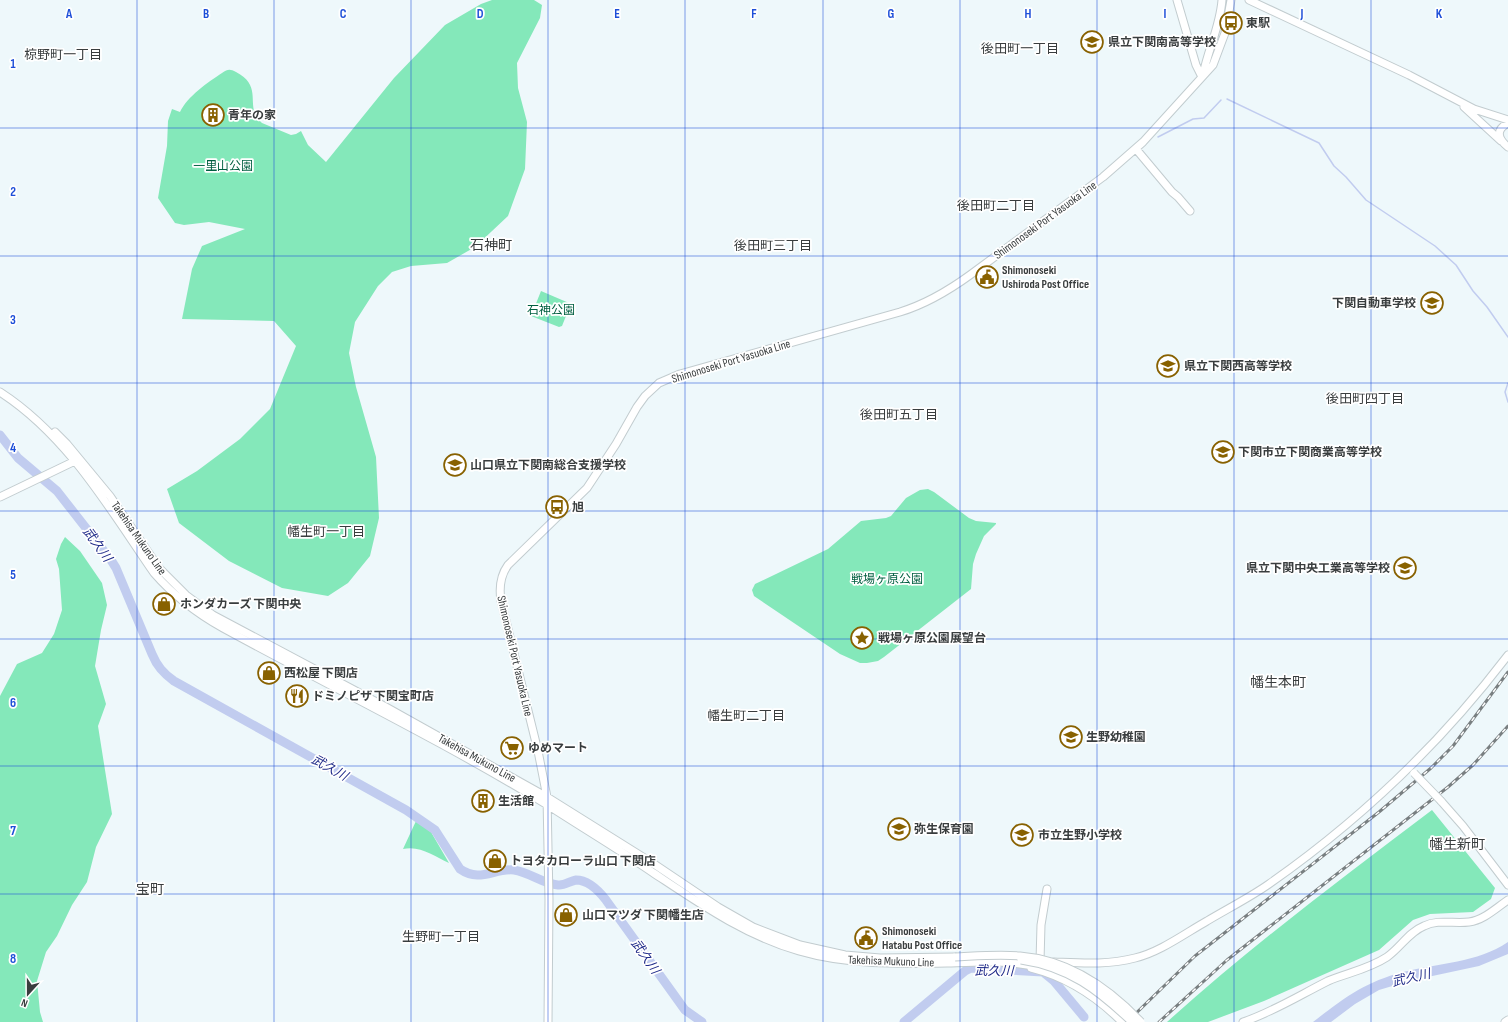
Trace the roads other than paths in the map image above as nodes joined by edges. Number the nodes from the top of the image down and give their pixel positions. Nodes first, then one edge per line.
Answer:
1 (1177, 0) edge
2 (1222, 0) edge
3 (1232, 0) edge
4 (1249, 0) edge
5 (1202, 77) junction
6 (1456, 100) junction
7 (1508, 120) edge
8 (1508, 123) edge
9 (1501, 141) junction
10 (1508, 147) edge
11 (1136, 148) junction
12 (1190, 211) dead end
13 (0, 386) edge
14 (0, 392) edge
15 (77, 460) junction
16 (0, 496) edge
17 (1508, 655) edge
18 (1408, 767) junction
19 (547, 797) junction
20 (548, 806) junction
21 (1508, 884) edge
22 (1047, 889) dead end
23 (1508, 900) edge
24 (992, 959) dead end
25 (956, 960) junction
26 (901, 961) junction
27 (1040, 961) junction
28 (1508, 1020) edge
29 (548, 1022) edge
30 (1122, 1022) edge
31 (1132, 1022) edge
32 (1141, 1022) edge
33 (1243, 1022) edge
34 (1505, 1022) edge

1 - 5 main road
2 - 5 main road, Shimonoseki Port Yasuoka Line
3 - 5 main road, Shimonoseki Port Yasuoka Line
4 - 6 main road
5 - 11 main road, Shimonoseki Port Yasuoka Line
6 - 7 main road
6 - 9 main road
8 - 9 main road
9 - 10 main road
11 - 12 main road
11 - 19 main road, Shimonoseki Port Yasuoka Line
13 - 15 main road, Takehisa Mukuno Line
14 - 15 main road, Takehisa Mukuno Line
15 - 16 main road
15 - 19 main road, Takehisa Mukuno Line
15 - 20 main road, Takehisa Mukuno Line
17 - 18 main road
18 - 21 main road, bridge
18 - 27 main road
19 - 20 main road, Shimonoseki Port Yasuoka Line
19 - 26 main road, Takehisa Mukuno Line
20 - 26 main road, Takehisa Mukuno Line
20 - 29 main road, Shimonoseki Port Yasuoka Line
22 - 27 main road
23 - 33 main road
24 - 27 main road
25 - 26 main road, Takehisa Mukuno Line
25 - 30 main road
25 - 31 main road, Takehisa Mukuno Line, bridge
25 - 32 main road, bridge
28 - 34 main road

